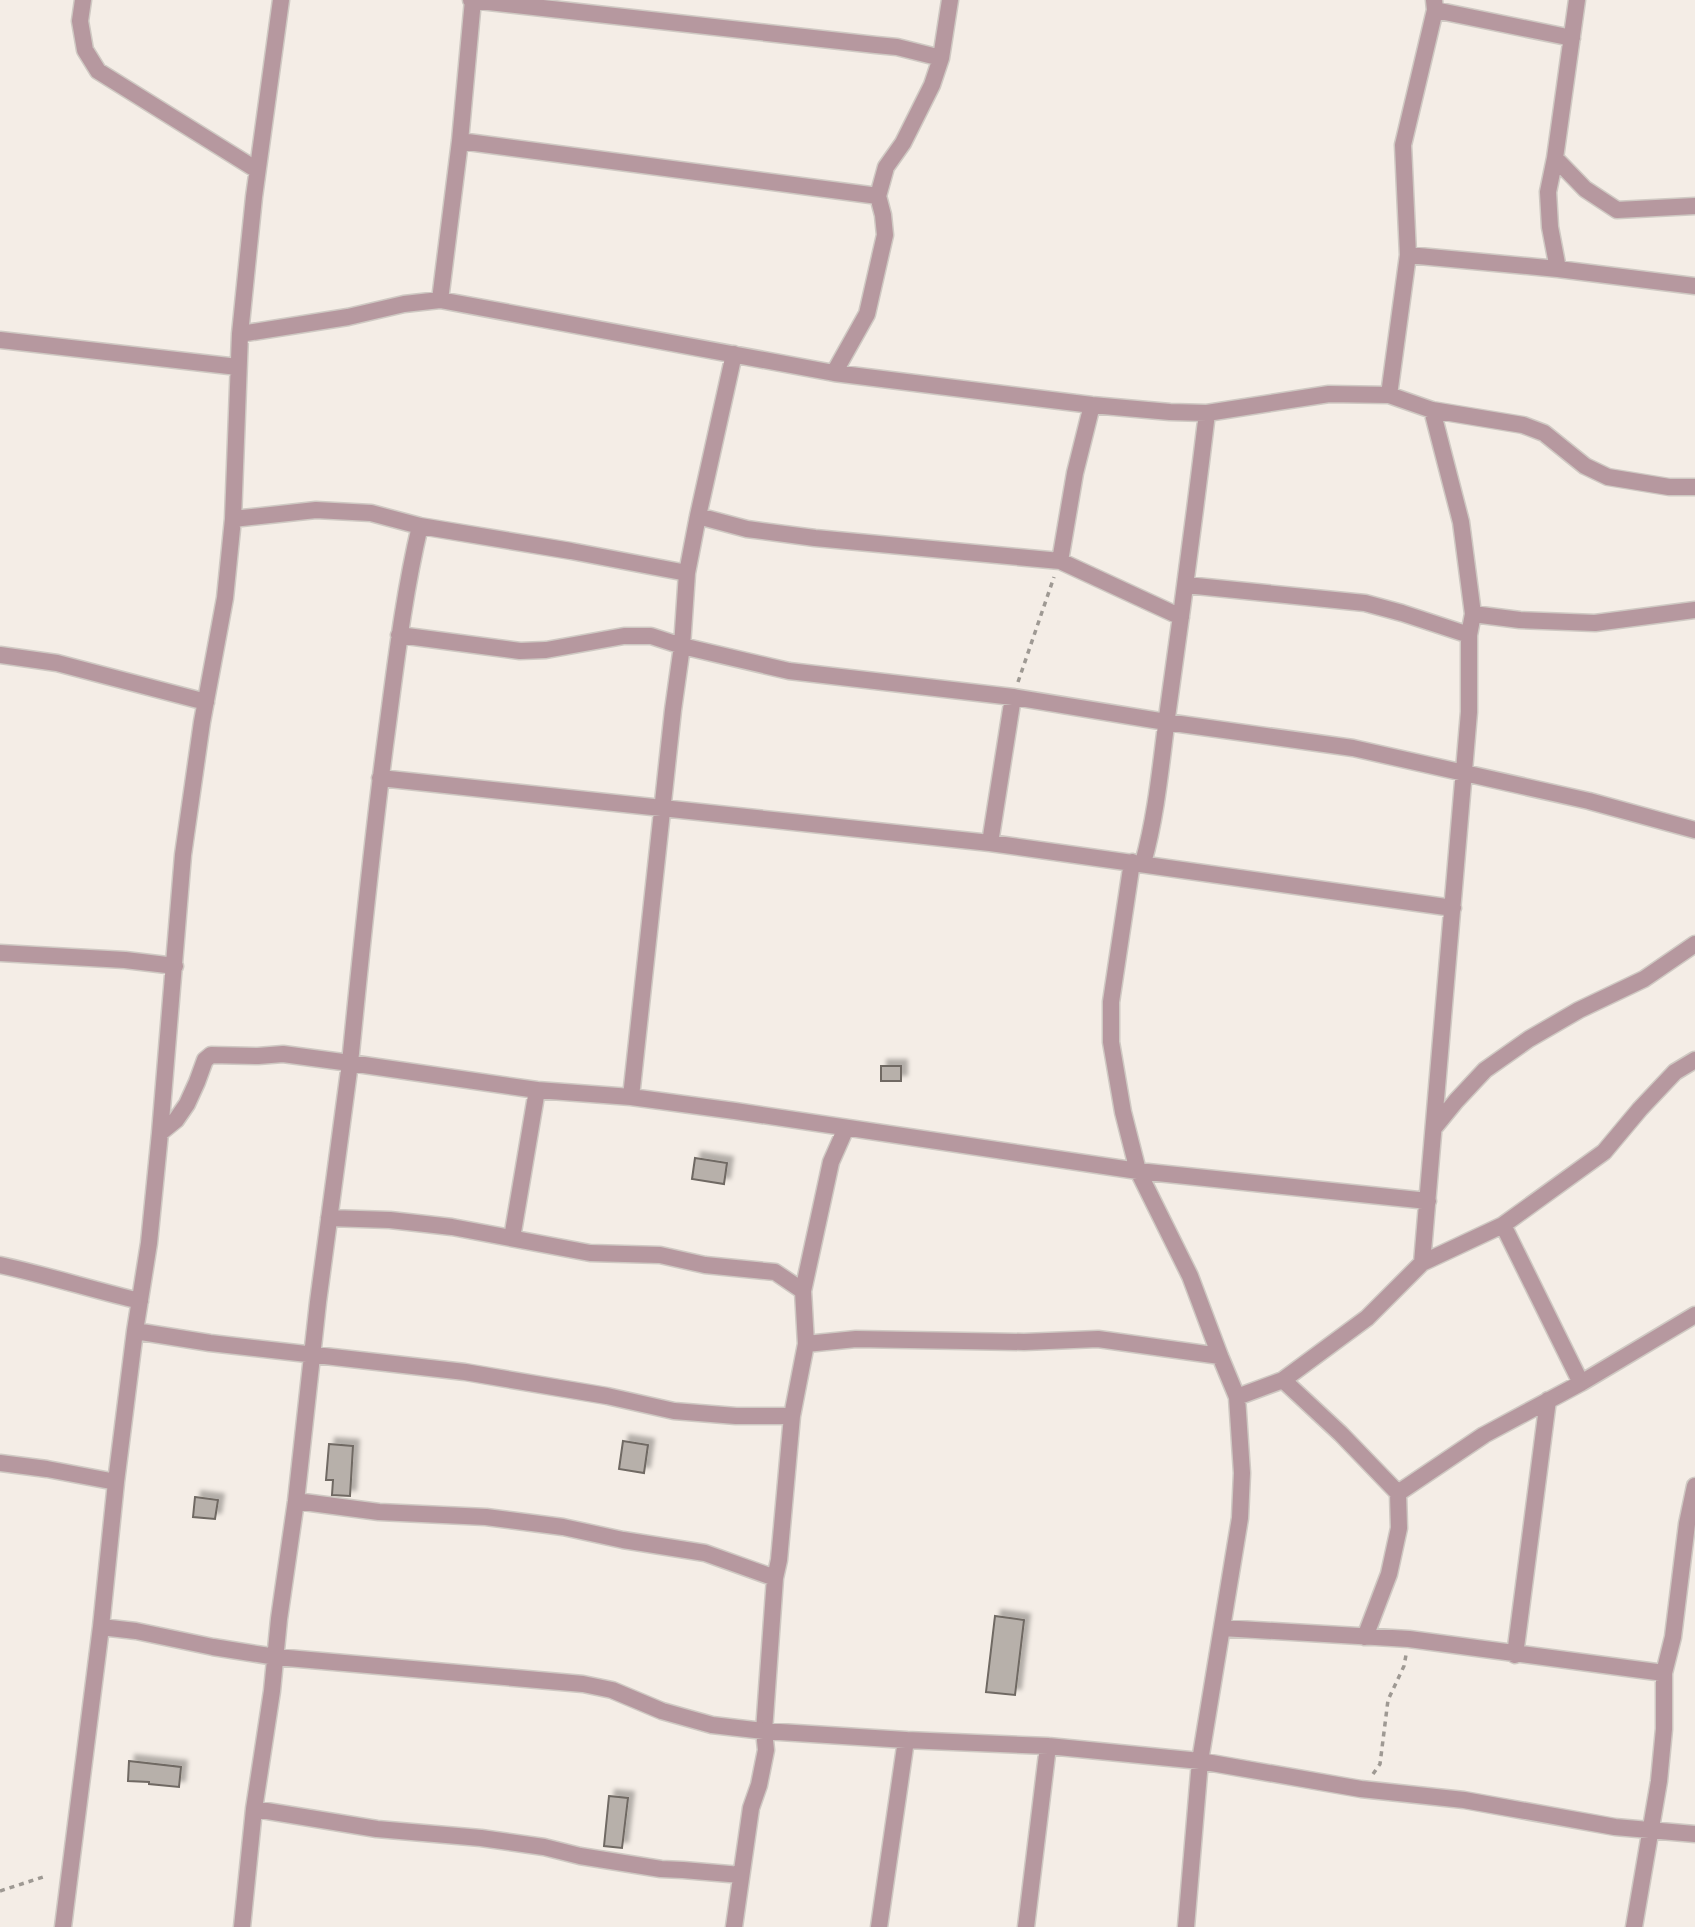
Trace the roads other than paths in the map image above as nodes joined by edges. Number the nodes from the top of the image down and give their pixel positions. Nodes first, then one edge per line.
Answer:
1 (83, 0) edge
2 (281, 0) edge
3 (472, 0) edge
4 (950, 0) edge
5 (1577, 0) edge
6 (1435, 5) edge
7 (1572, 38) junction
8 (942, 58) junction
9 (460, 141) junction
10 (1555, 158) junction
11 (257, 170) junction
12 (878, 196) junction
13 (1695, 206) edge
14 (1408, 255) junction
15 (1558, 269) junction
16 (1695, 286) edge
17 (440, 300) junction
18 (240, 334) junction
19 (0, 340) edge
20 (734, 355) junction
21 (237, 367) junction
22 (834, 373) junction
23 (1389, 395) junction
24 (1092, 405) junction
25 (1432, 411) junction
26 (1207, 413) junction
27 (1695, 488) edge
28 (698, 516) junction
29 (233, 519) junction
30 (420, 526) junction
31 (1059, 561) junction
32 (687, 573) junction
33 (1186, 585) junction
34 (1695, 610) edge
35 (1473, 614) junction
36 (1181, 617) junction
37 (399, 635) junction
38 (1469, 635) junction
39 (682, 646) junction
40 (0, 655) edge
41 (1013, 697) junction
42 (206, 702) junction
43 (1166, 722) junction
44 (1463, 774) junction
45 (380, 778) junction
46 (662, 808) junction
47 (1695, 830) edge
48 (990, 843) junction
49 (1138, 862) junction
50 (1453, 908) junction
51 (1695, 944) edge
52 (0, 953) edge
53 (175, 966) junction
54 (1695, 1060) edge
55 (350, 1063) junction
56 (537, 1090) junction
57 (631, 1097) junction
58 (846, 1128) junction
59 (1434, 1128) junction
60 (160, 1133) junction
61 (1138, 1171) junction
62 (1428, 1200) junction
63 (329, 1218) junction
64 (1503, 1226) junction
65 (512, 1238) junction
66 (1422, 1263) junction
67 (0, 1265) edge
68 (803, 1291) junction
69 (140, 1301) junction
70 (1695, 1315) edge
71 (135, 1331) junction
72 (806, 1343) junction
73 (312, 1354) junction
74 (1220, 1356) junction
75 (1283, 1380) junction
76 (1581, 1383) junction
77 (1237, 1397) junction
78 (1548, 1400) junction
79 (792, 1416) junction
80 (0, 1463) edge
81 (116, 1482) junction
82 (1695, 1486) edge
83 (1398, 1493) junction
84 (296, 1501) junction
85 (775, 1578) junction
86 (101, 1627) junction
87 (1222, 1628) junction
88 (1365, 1637) junction
89 (1515, 1654) junction
90 (276, 1657) junction
91 (1664, 1673) junction
92 (764, 1731) junction
93 (906, 1740) junction
94 (1048, 1746) junction
95 (1199, 1761) junction
96 (254, 1809) junction
97 (1650, 1830) junction
98 (1695, 1834) edge
99 (741, 1875) junction
100 (63, 1927) edge
101 (242, 1927) edge
102 (734, 1927) edge
103 (879, 1927) edge
104 (1026, 1927) edge
105 (1186, 1927) edge
106 (1634, 1927) edge

1 - 11 street
2 - 11 street
3 - 8 street
3 - 9 street
4 - 8 street
5 - 7 street
6 - 7 street
6 - 14 street
7 - 10 street
8 - 12 street
9 - 12 street
9 - 17 street
10 - 13 street
10 - 15 street
11 - 18 street
12 - 22 street
14 - 15 street
14 - 23 street
15 - 16 street
17 - 18 street
17 - 20 street
18 - 21 street
19 - 21 street
20 - 22 street
20 - 28 street
21 - 29 street
22 - 24 street
23 - 25 street
23 - 26 street
24 - 26 street
24 - 31 street
25 - 27 street
25 - 35 street
26 - 33 street
28 - 31 street
28 - 32 street
29 - 30 street
29 - 42 street
30 - 32 street
30 - 37 street
31 - 36 street
32 - 39 street
33 - 36 street
33 - 38 street
34 - 35 street
35 - 38 street
36 - 43 street
37 - 39 street
37 - 45 street
38 - 44 street
39 - 41 street
39 - 46 street
40 - 42 street
41 - 43 street
41 - 48 street
42 - 53 street
43 - 44 street
43 - 49 street
44 - 47 street
44 - 50 street
45 - 46 street
45 - 55 street
46 - 48 street
46 - 57 street
48 - 49 street
49 - 50 street
49 - 61 street
50 - 59 street
51 - 59 street
52 - 53 street
53 - 60 street
54 - 64 street
55 - 56 street
55 - 60 street
55 - 63 street
56 - 57 street
56 - 65 street
57 - 58 street
58 - 61 street
58 - 68 street
59 - 62 street
60 - 69 street
61 - 62 street
61 - 74 street
62 - 66 street
63 - 65 street
63 - 73 street
64 - 66 street
64 - 76 street
65 - 68 street
66 - 75 street
67 - 69 street
68 - 72 street
69 - 71 street
70 - 76 street
71 - 73 street
71 - 81 street
72 - 74 street
72 - 79 street
73 - 79 street
73 - 84 street
74 - 77 street
75 - 77 street
75 - 83 street
76 - 78 street
77 - 87 street
78 - 83 street
78 - 89 street
79 - 85 street
80 - 81 street
81 - 86 street
82 - 91 street
83 - 88 street
84 - 85 street
84 - 90 street
85 - 92 street
86 - 90 street
86 - 100 street
87 - 88 street
87 - 95 street
88 - 89 street
89 - 91 street
90 - 92 street
90 - 96 street
91 - 97 street
92 - 93 street
92 - 99 street
93 - 94 street
93 - 103 street
94 - 95 street
94 - 104 street
95 - 97 street
95 - 105 street
96 - 99 street
96 - 101 street
97 - 98 street
97 - 106 street
99 - 102 street

